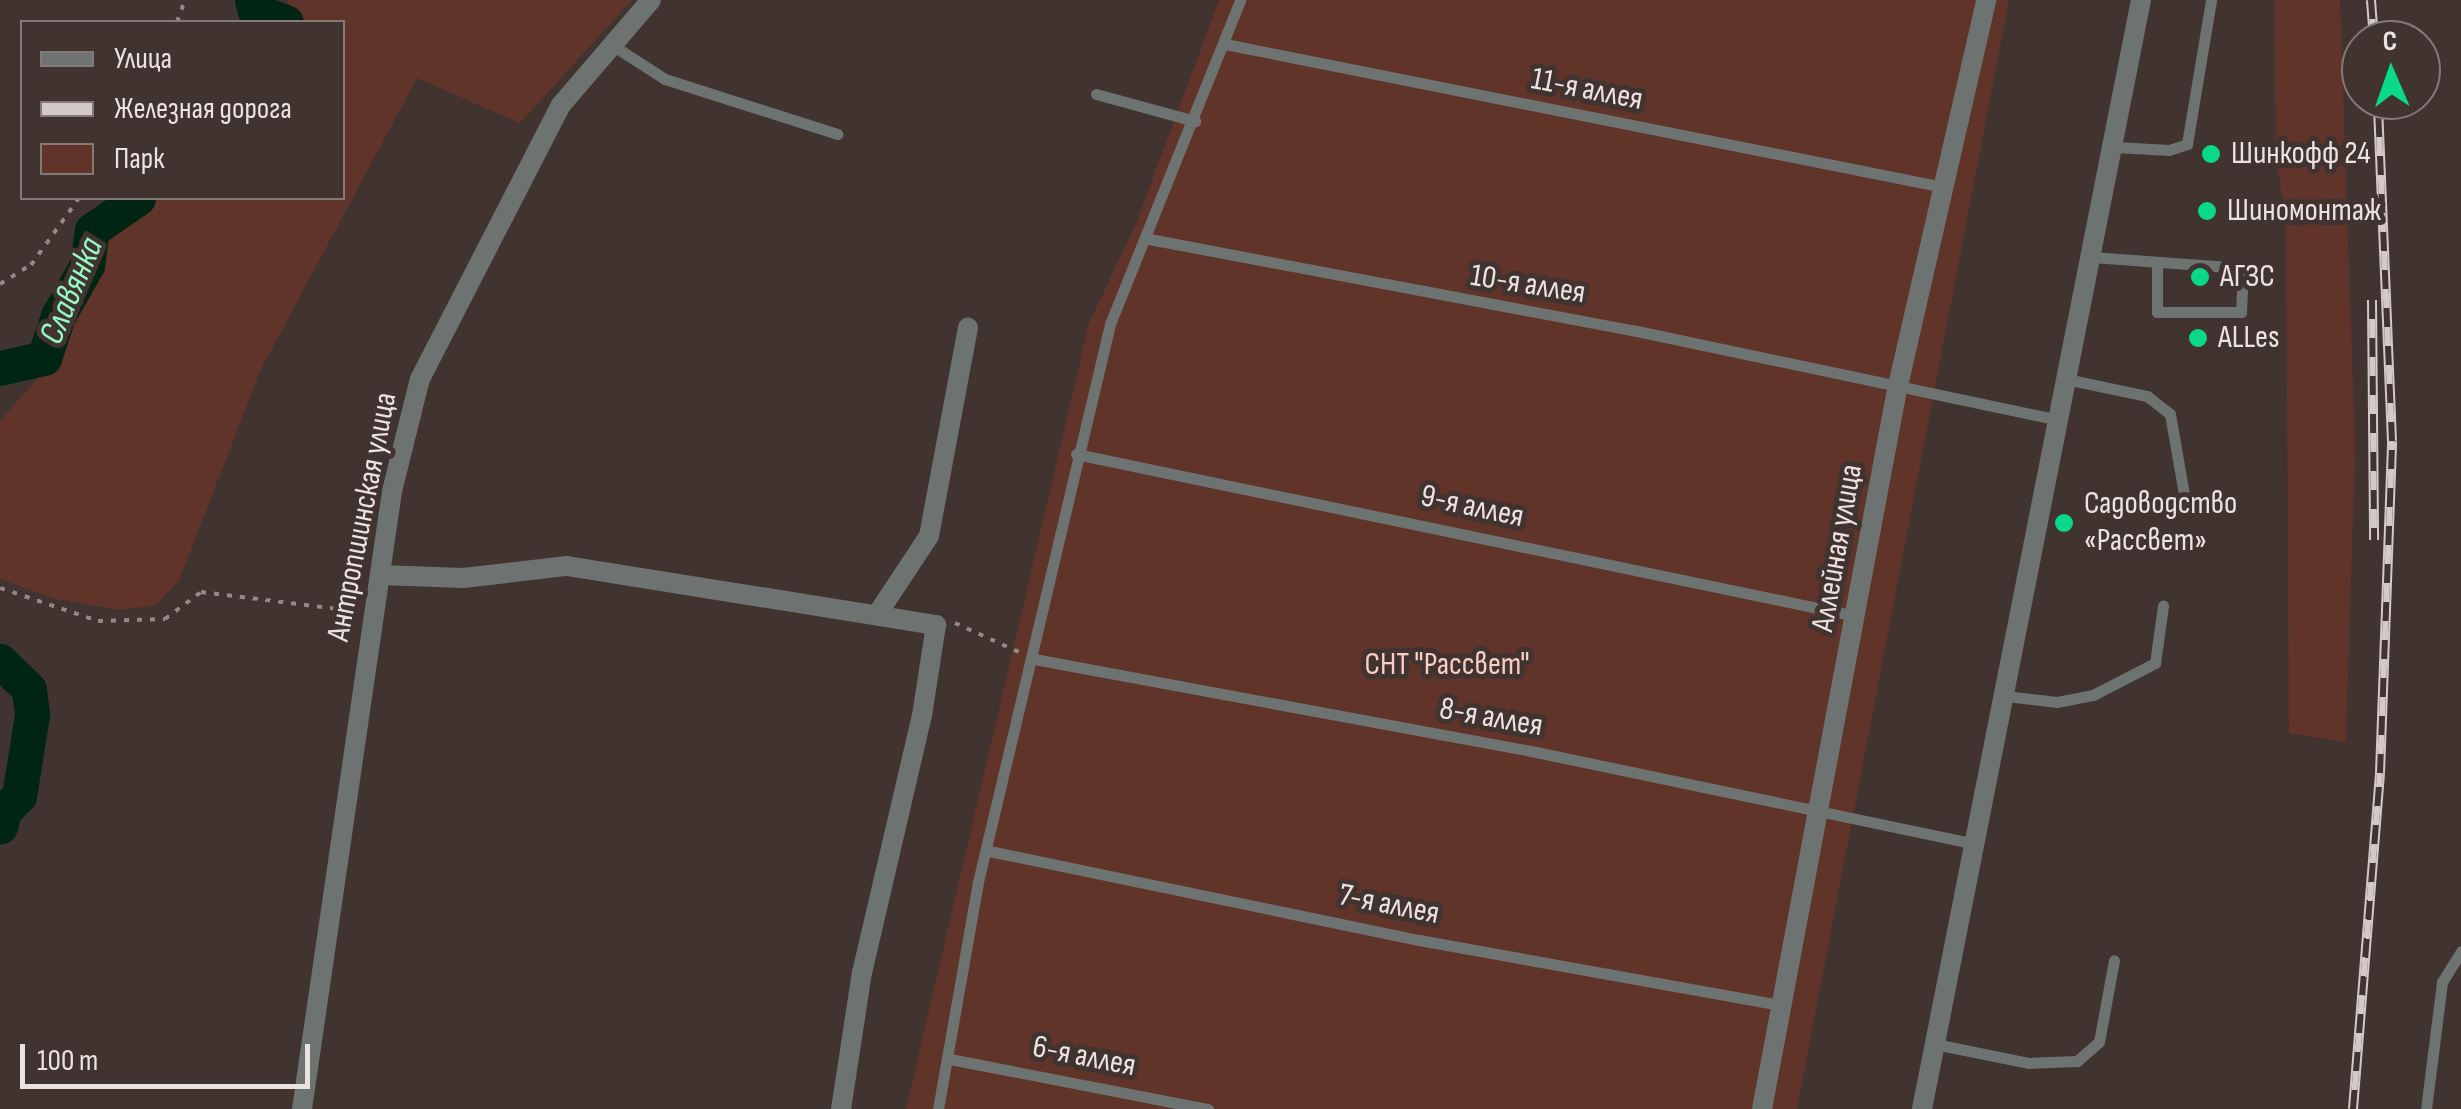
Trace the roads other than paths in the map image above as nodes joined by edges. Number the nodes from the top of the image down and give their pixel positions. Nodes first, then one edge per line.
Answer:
1 (652, 0) edge
2 (1240, 0) edge
3 (1986, 0) edge
4 (2142, 0) edge
5 (2211, 0) edge
6 (1225, 44) junction
7 (612, 46) junction
8 (1096, 94) dead end
9 (1194, 122) junction
10 (836, 134) dead end
11 (2114, 146) junction
12 (1938, 186) junction
13 (1149, 239) junction
14 (2092, 257) junction
15 (2157, 264) junction
16 (968, 328) dead end
17 (2066, 379) junction
18 (1897, 390) junction
19 (2058, 420) junction
20 (1076, 454) junction
21 (2187, 511) dead end
22 (380, 575) junction
23 (2163, 606) dead end
24 (878, 614) junction
25 (1856, 616) junction
26 (1034, 659) junction
27 (2005, 696) junction
28 (1820, 810) junction
29 (1976, 844) junction
30 (988, 852) junction
31 (2461, 952) edge
32 (2114, 960) dead end
33 (1781, 1006) junction
34 (1935, 1044) junction
35 (950, 1060) junction
36 (302, 1109) edge
37 (842, 1109) edge
38 (938, 1109) edge
39 (1208, 1109) edge
40 (1762, 1109) edge
41 (1922, 1109) edge
42 (2426, 1109) edge

1 - 7 street, Антропшинская улица
2 - 6 lane
3 - 12 street, Аллейная улица
4 - 11 street
5 - 11 lane
6 - 9 lane
6 - 12 lane, 11-я аллея
7 - 10 lane
7 - 22 street, Антропшинская улица
8 - 9 lane
9 - 13 lane
11 - 14 street
12 - 18 street, Аллейная улица
13 - 18 lane, 10-я аллея
13 - 20 lane
14 - 15 lane
14 - 17 street
15 - 15 lane
16 - 24 street
17 - 19 street
17 - 21 lane
18 - 19 lane, 10-я аллея
18 - 25 street, Аллейная улица
19 - 27 street
20 - 25 lane, 9-я аллея
20 - 26 lane
22 - 24 street
22 - 36 street, Антропшинская улица
23 - 27 lane
24 - 37 street
25 - 28 street, Аллейная улица
26 - 28 lane, 8-я аллея
26 - 30 lane
27 - 29 street
28 - 29 lane, 8-я аллея
28 - 33 street, Аллейная улица
29 - 34 street
30 - 33 lane, 7-я аллея
30 - 35 lane
31 - 42 lane
32 - 34 lane
33 - 40 street, Аллейная улица
34 - 41 street
35 - 38 lane
35 - 39 lane, 6-я аллея

